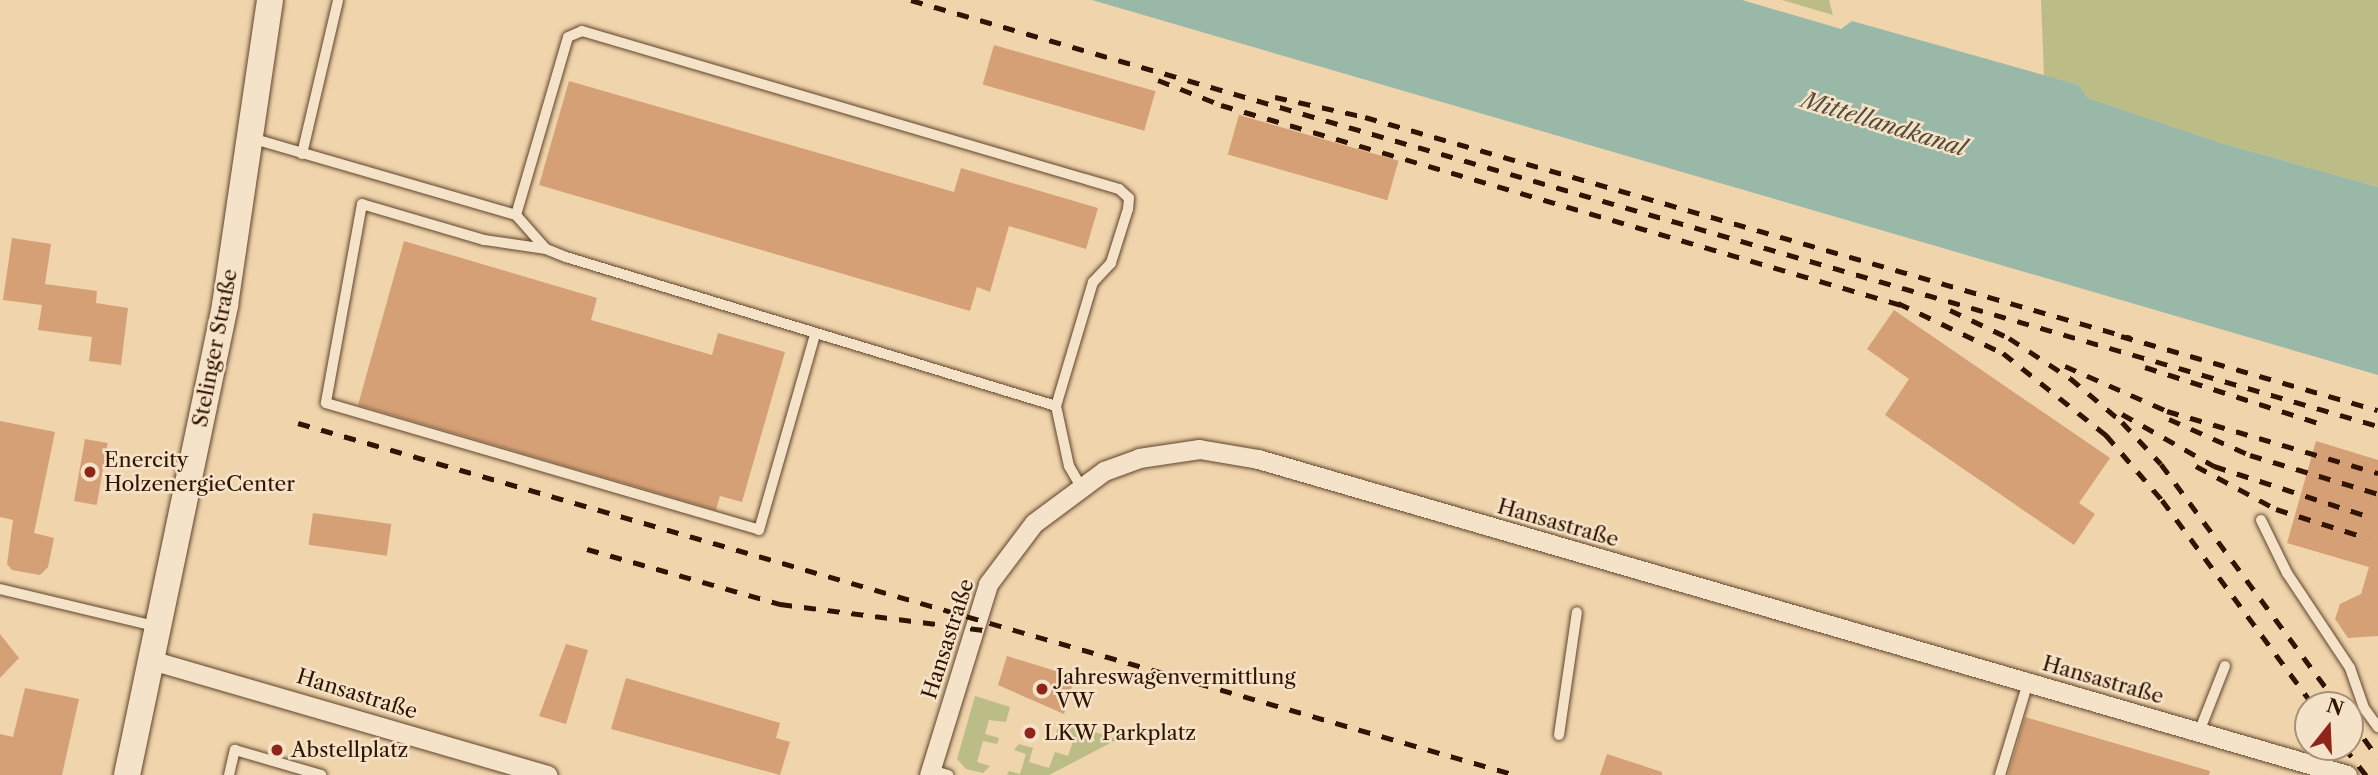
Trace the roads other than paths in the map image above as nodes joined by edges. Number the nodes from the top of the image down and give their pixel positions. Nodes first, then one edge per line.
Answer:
1 (270, 0) edge
2 (338, 0) edge
3 (251, 138) junction
4 (302, 155) junction
5 (516, 215) junction
6 (546, 248) junction
7 (816, 335) junction
8 (1056, 407) junction
9 (1080, 485) junction
10 (2261, 520) dead end
11 (0, 589) edge
12 (1577, 612) dead end
13 (158, 627) junction
14 (151, 660) junction
15 (2225, 666) dead end
16 (2028, 682) junction
17 (2378, 727) edge
18 (2199, 732) junction
19 (1559, 735) dead end
20 (936, 773) edge
21 (127, 775) edge
22 (229, 775) edge
23 (321, 775) edge
24 (548, 775) edge
25 (2000, 775) edge
26 (2347, 775) edge

1 - 3 main road, Stelinger Straße
2 - 4 lane
3 - 4 lane
3 - 13 main road, Stelinger Straße
4 - 5 lane
5 - 6 lane
5 - 8 lane
6 - 7 lane
6 - 7 lane
7 - 8 lane
8 - 9 lane
9 - 16 street, Hansastraße
9 - 20 street, Hansastraße
10 - 17 lane
11 - 13 lane
12 - 19 lane
13 - 14 main road, Stelinger Straße
14 - 21 main road, Stelinger Straße
14 - 24 street, Hansastraße
15 - 18 lane
16 - 18 street, Hansastraße
16 - 25 lane
18 - 26 street, Hansastraße
22 - 23 lane

